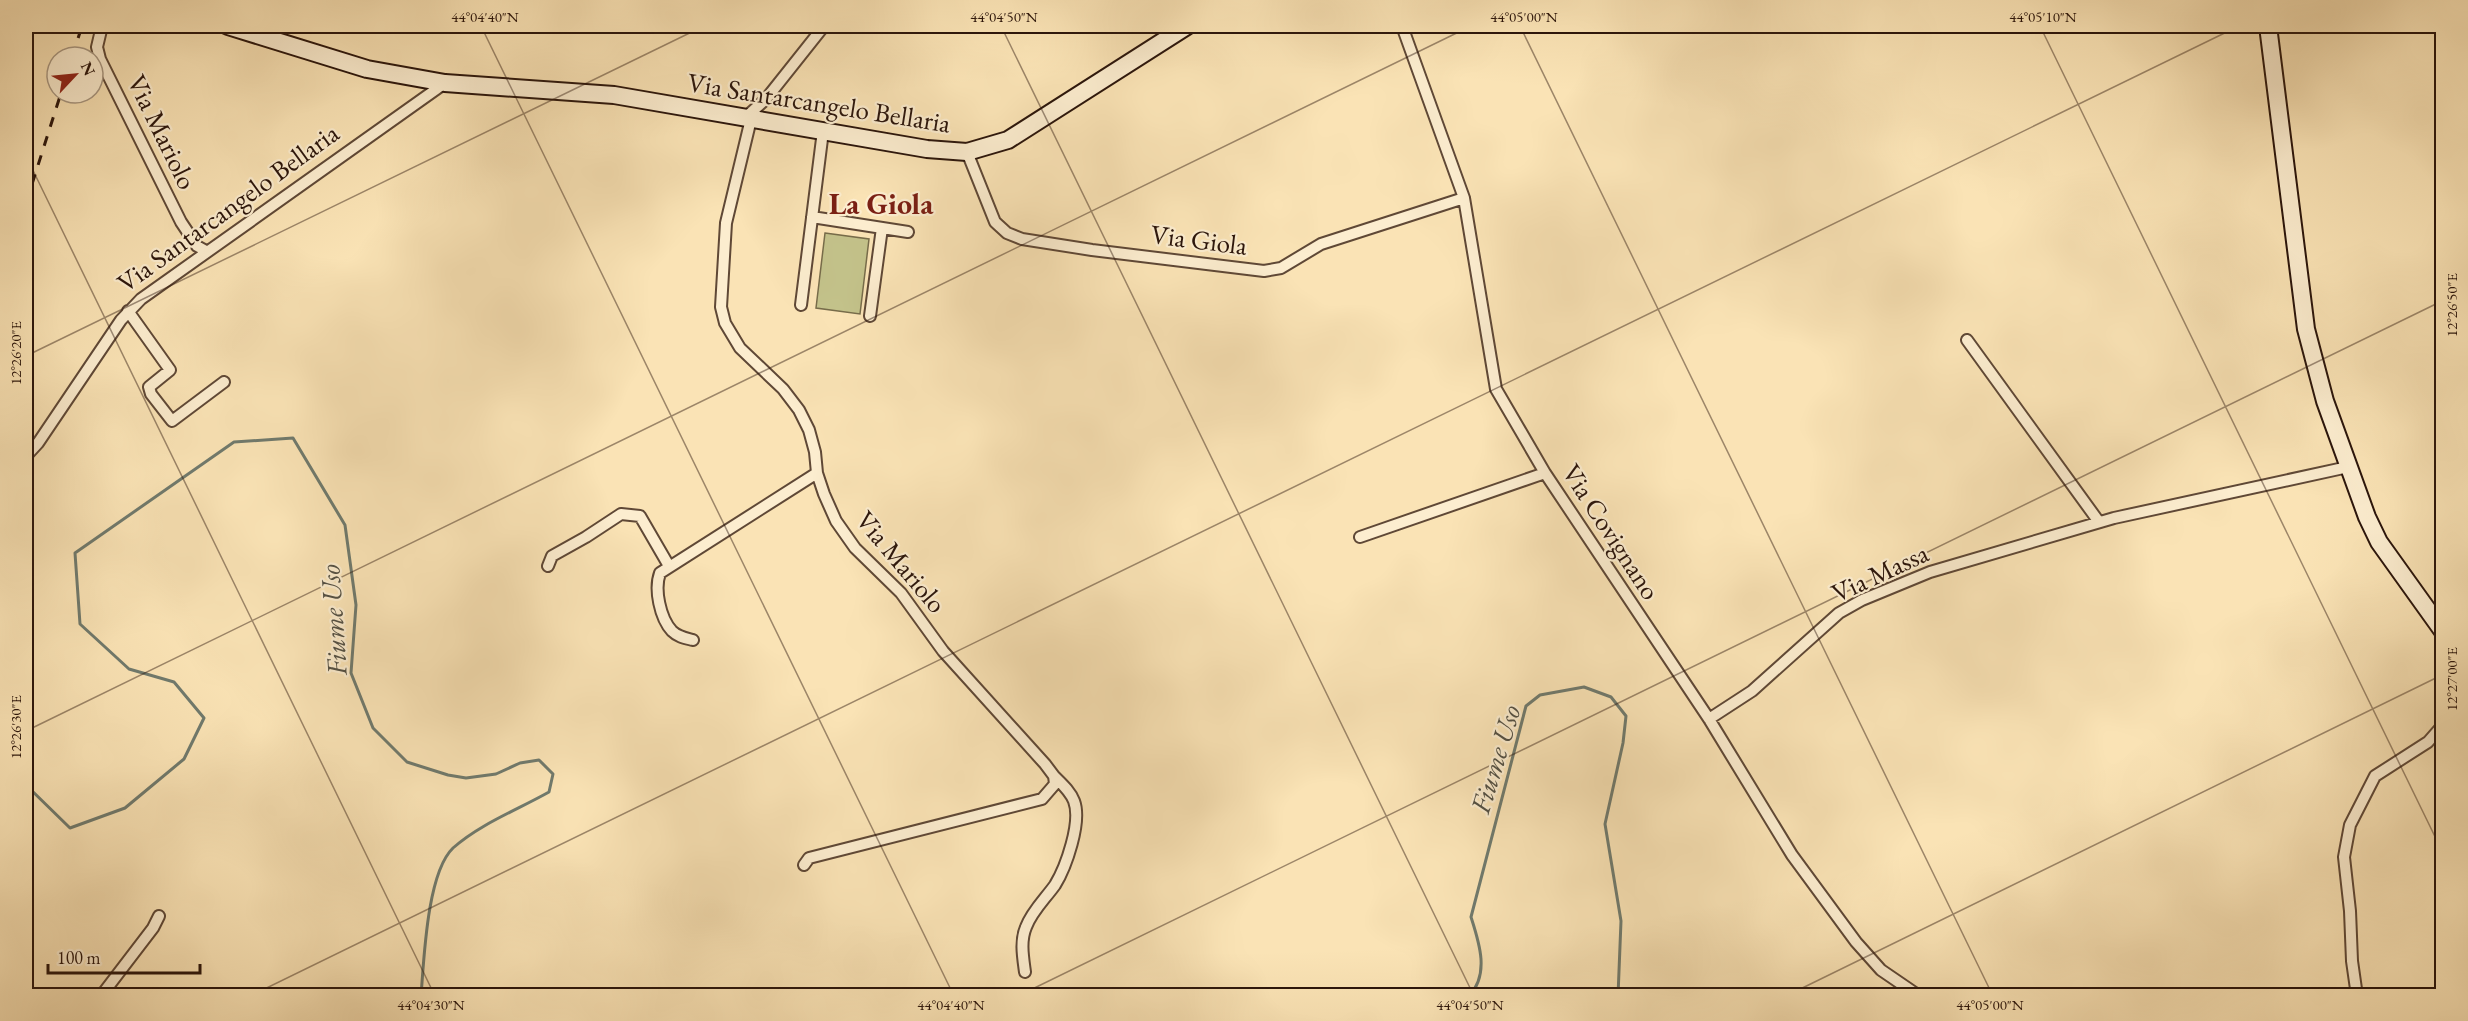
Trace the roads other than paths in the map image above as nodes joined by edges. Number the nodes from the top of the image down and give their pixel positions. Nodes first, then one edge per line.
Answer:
1 (102, 26) edge
2 (228, 26) edge
3 (824, 26) edge
4 (1187, 26) edge
5 (1402, 26) edge
6 (2268, 26) edge
7 (445, 83) junction
8 (748, 118) junction
9 (823, 131) junction
10 (967, 152) junction
11 (1464, 198) junction
12 (812, 217) junction
13 (882, 228) junction
14 (908, 232) dead end
15 (206, 251) junction
16 (801, 305) dead end
17 (128, 311) junction
18 (870, 316) dead end
19 (1967, 340) dead end
20 (224, 382) dead end
21 (26, 456) edge
22 (2348, 467) junction
23 (1545, 472) junction
24 (817, 473) junction
25 (2100, 522) junction
26 (1360, 537) dead end
27 (548, 566) dead end
28 (669, 566) junction
29 (2442, 630) edge
30 (693, 640) dead end
31 (1709, 719) junction
32 (2442, 726) edge
33 (1054, 776) junction
34 (804, 865) dead end
35 (159, 916) dead end
36 (1025, 972) dead end
37 (101, 996) edge
38 (1919, 996) edge
39 (2357, 996) edge

1 - 15 street, Via Mariolo
2 - 7 street, Via Santarcangelo Bellaria
3 - 8 street
4 - 10 street, Via Santarcangelo Bellaria
5 - 11 street, Via Covignano
6 - 22 street
7 - 8 street, Via Santarcangelo Bellaria
7 - 15 street, Via Santarcangelo Bellaria
8 - 9 street, Via Santarcangelo Bellaria
8 - 24 street, Via Mariolo
9 - 10 street, Via Santarcangelo Bellaria
9 - 12 street
10 - 11 street, Via Giola
11 - 23 street, Via Covignano
12 - 13 street
12 - 16 street
13 - 14 street
13 - 18 street
15 - 17 street, Via Santarcangelo Bellaria
17 - 20 street
17 - 21 street, Via Santarcangelo Bellaria
19 - 25 street
22 - 25 street, Via Massa
22 - 29 street
23 - 26 street
23 - 31 street, Via Covignano
24 - 28 street
24 - 33 street, Via Mariolo
25 - 31 street, Via Massa
27 - 28 street
28 - 30 street
31 - 38 street, Via Covignano
32 - 39 street
33 - 34 street
33 - 36 street, Via Mariolo
35 - 37 street

